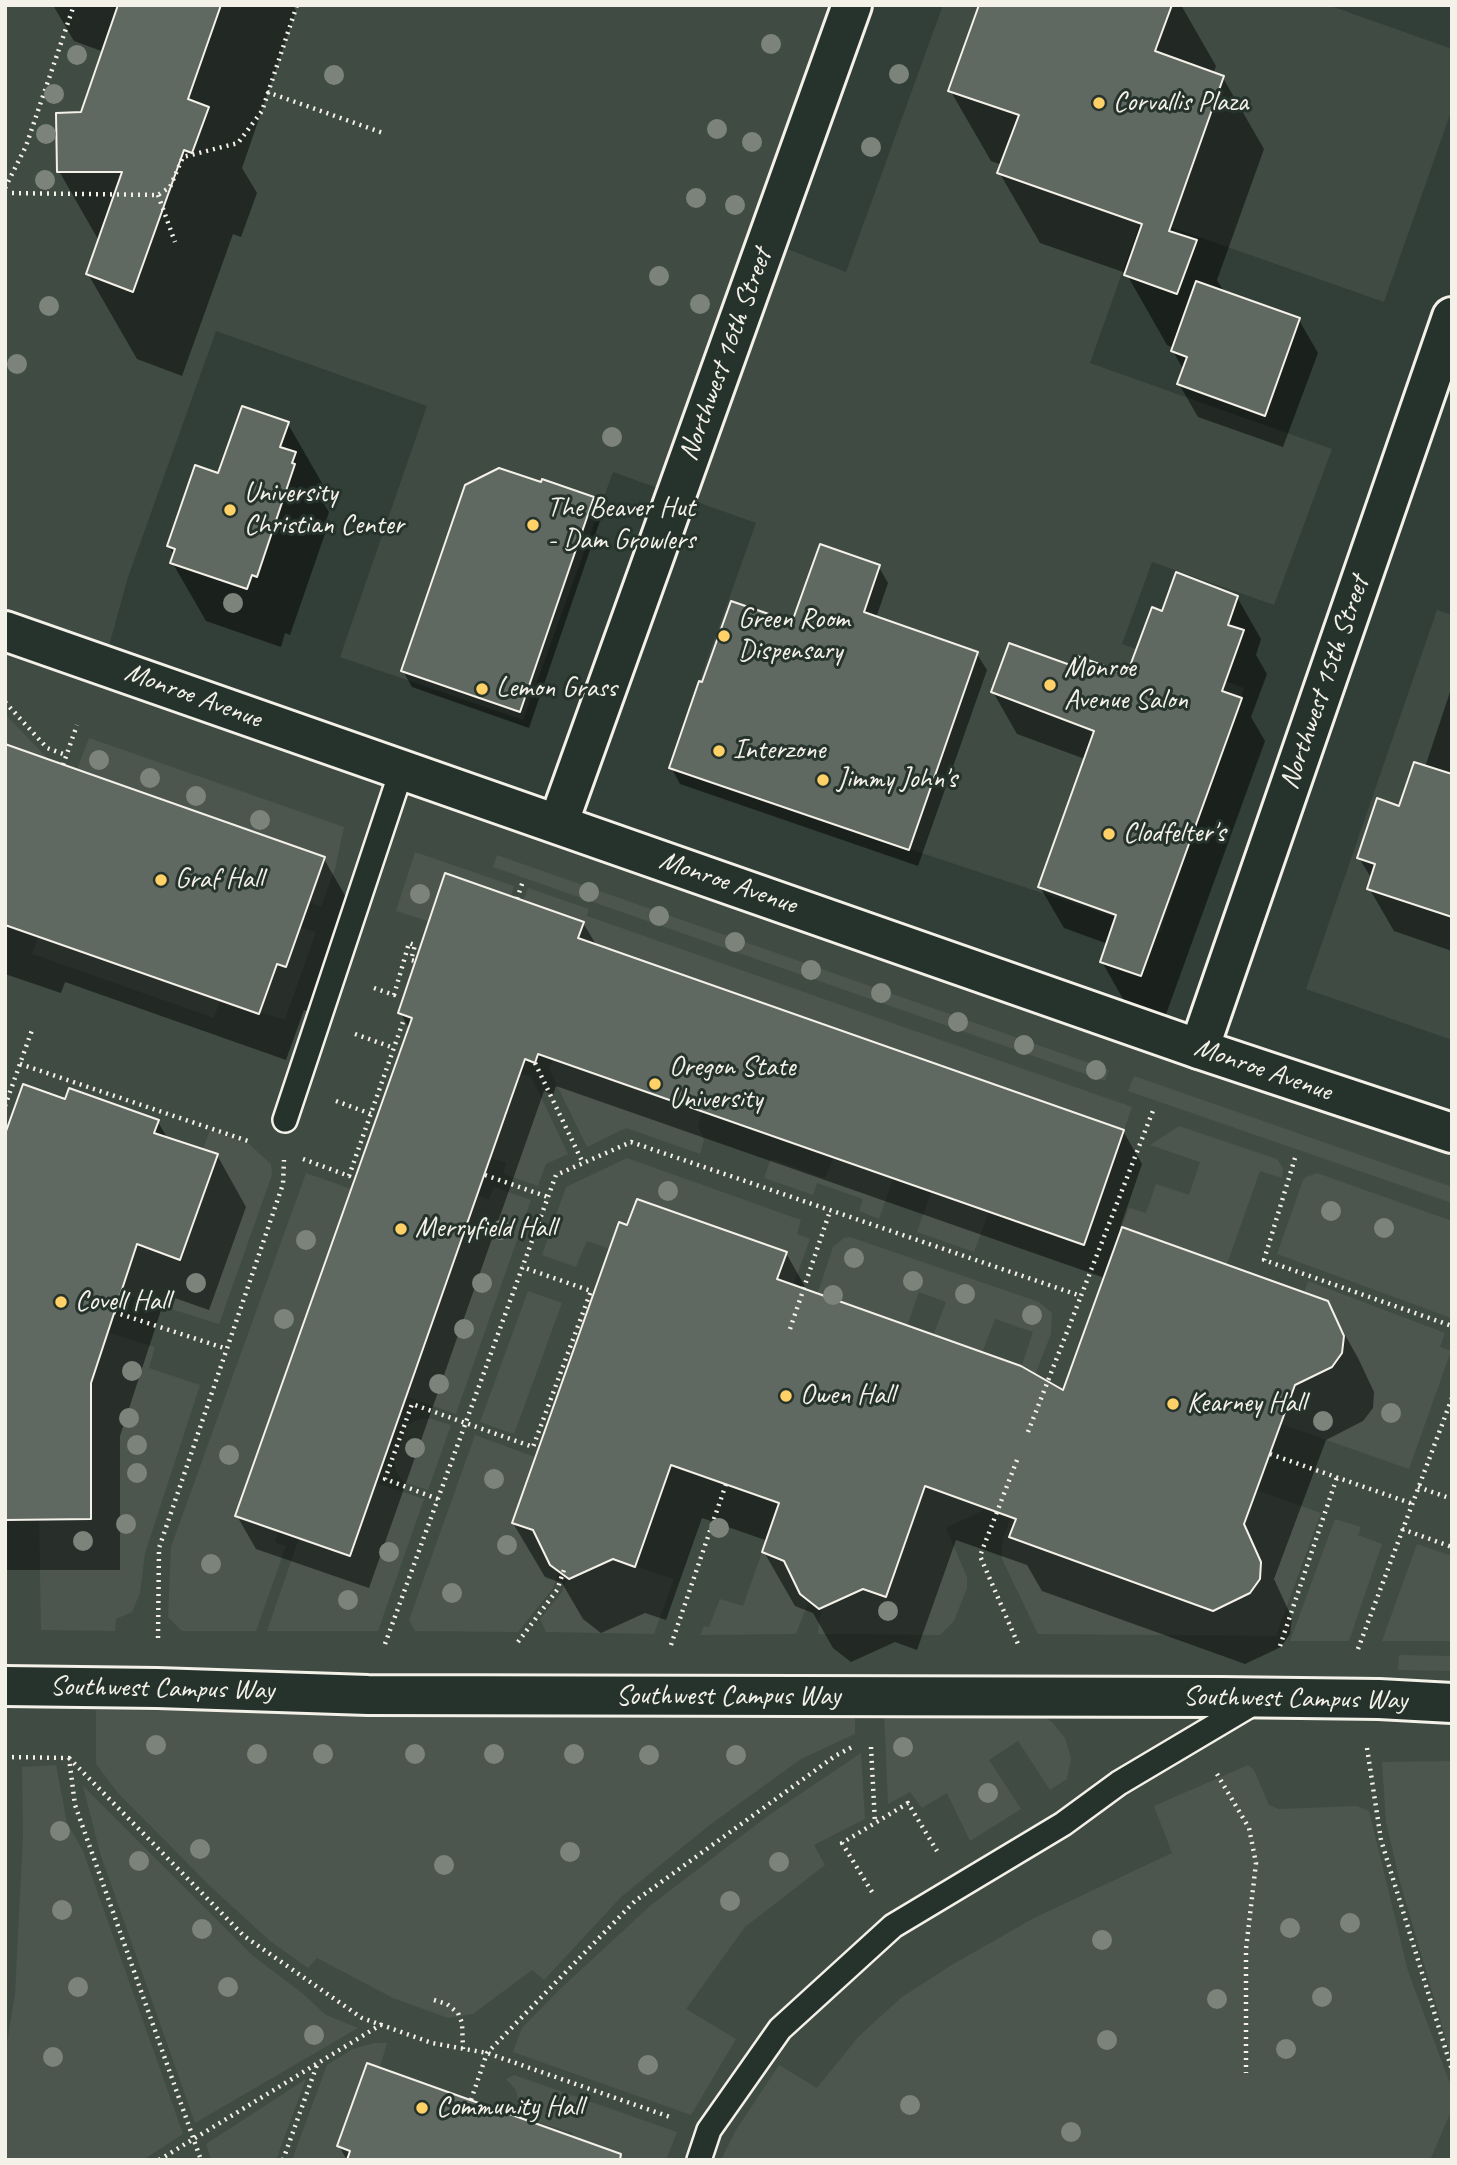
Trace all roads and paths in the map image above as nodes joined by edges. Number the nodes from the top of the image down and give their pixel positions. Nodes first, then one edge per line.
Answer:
1 (74, 5) edge
2 (297, 5) edge
3 (852, 5) edge
4 (267, 92) junction
5 (383, 134) dead end
6 (5, 190) edge
7 (158, 194) junction
8 (176, 242) dead end
9 (1452, 317) edge
10 (5, 631) edge
11 (5, 702) edge
12 (77, 725) dead end
13 (66, 755) junction
14 (63, 765) dead end
15 (402, 769) junction
16 (558, 824) junction
17 (523, 881) dead end
18 (517, 899) dead end
19 (415, 961) dead end
20 (381, 991) dead end
21 (32, 1030) dead end
22 (1199, 1049) junction
23 (535, 1063) dead end
24 (5, 1105) edge
25 (15, 1107) dead end
26 (1154, 1108) dead end
27 (285, 1120) joint
28 (1452, 1133) edge
29 (1295, 1157) dead end
30 (583, 1163) junction
31 (485, 1175) dead end
32 (548, 1197) junction
33 (830, 1211) junction
34 (522, 1267) junction
35 (1081, 1296) junction
36 (114, 1312) dead end
37 (1452, 1326) edge
38 (790, 1329) dead end
39 (227, 1349) junction
40 (1452, 1398) edge
41 (465, 1424) junction
42 (1028, 1432) dead end
43 (1270, 1454) dead end
44 (1017, 1460) dead end
45 (1337, 1477) junction
46 (726, 1484) dead end
47 (1418, 1488) junction
48 (438, 1499) junction
49 (1452, 1499) edge
50 (1413, 1504) junction
51 (1402, 1529) junction
52 (1452, 1547) edge
53 (565, 1567) dead end
54 (518, 1642) dead end
55 (1018, 1644) dead end
56 (1280, 1646) dead end
57 (5, 1686) edge
58 (157, 1688) junction
59 (368, 1695) junction
60 (655, 1696) junction
61 (1263, 1698) junction
62 (1359, 1699) junction
63 (1452, 1703) edge
64 (1195, 1738) junction
65 (858, 1744) dead end
66 (5, 1757) edge
67 (69, 1758) junction
68 (959, 1886) junction
69 (892, 1926) junction
70 (435, 2000) dead end
71 (382, 2024) junction
72 (463, 2049) junction
73 (487, 2053) junction
74 (319, 2062) junction
75 (1452, 2070) edge
76 (1246, 2073) dead end
77 (471, 2100) dead end
78 (709, 2130) junction
79 (192, 2138) junction
80 (159, 2160) edge
81 (201, 2160) edge
82 (283, 2160) edge
83 (699, 2160) edge

1 - 6 path
2 - 4 path
3 - 16 street, Northwest 16th Street
4 - 5 path
4 - 7 path
6 - 7 path
7 - 8 path
9 - 22 street, Northwest 15th Street
10 - 15 street, Monroe Avenue
11 - 13 path
12 - 13 path
13 - 14 path
15 - 16 street, Monroe Avenue
15 - 27 lane
16 - 22 street, Monroe Avenue
17 - 18 path
19 - 20 path
21 - 24 path
22 - 28 street, Monroe Avenue
23 - 30 path
24 - 25 path
26 - 35 path
27 - 39 path
29 - 37 path
30 - 32 path
30 - 33 path
31 - 32 path
32 - 34 path
33 - 35 path
33 - 38 path
34 - 41 path
34 - 41 path
35 - 42 path
36 - 39 path
39 - 58 path
40 - 47 path
41 - 48 path
41 - 48 path
43 - 45 path
44 - 55 path
45 - 50 path
45 - 56 path
46 - 60 path
47 - 49 path
47 - 50 path
48 - 59 path
50 - 51 path
51 - 52 path
51 - 62 path
53 - 54 path
57 - 58 street, Southwest Campus Way
58 - 59 street, Southwest Campus Way
59 - 60 street, Southwest Campus Way
60 - 61 street, Southwest Campus Way
61 - 62 street, Southwest Campus Way
61 - 64 lane
62 - 63 street, Southwest Campus Way
62 - 75 path
64 - 68 lane
64 - 76 path
65 - 73 path
66 - 67 path
67 - 71 path
67 - 79 path
68 - 69 lane
68 - 69 path
69 - 78 lane
70 - 72 path
71 - 72 path
71 - 74 path
72 - 73 path
73 - 77 path
73 - 78 path
74 - 79 path
74 - 82 path
78 - 83 lane
79 - 80 path
79 - 81 path

